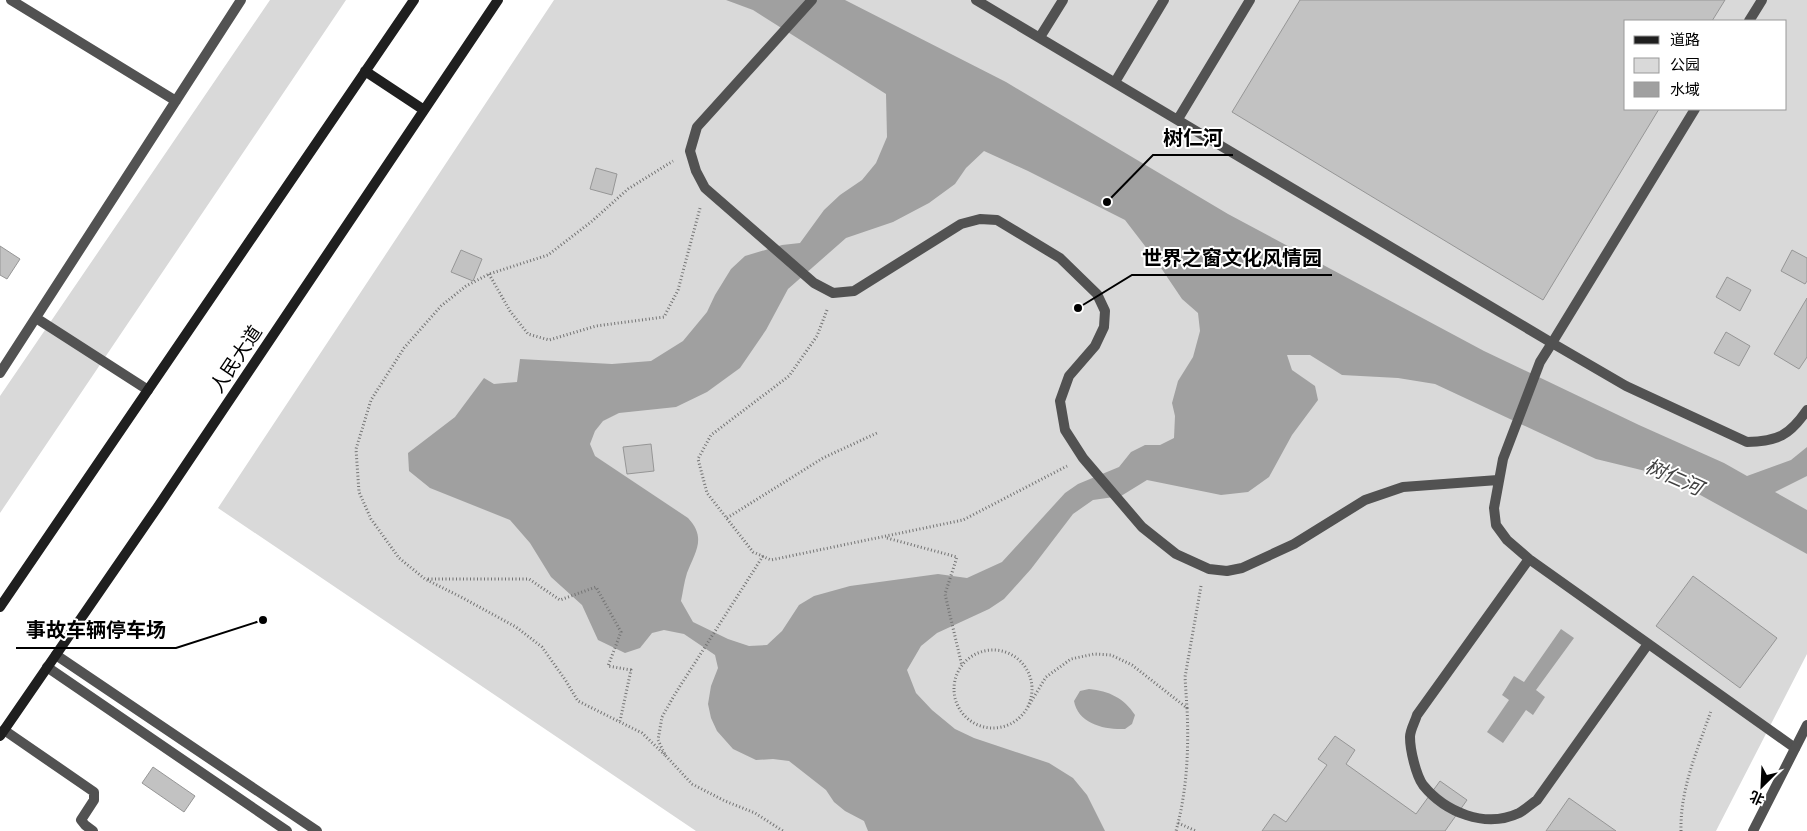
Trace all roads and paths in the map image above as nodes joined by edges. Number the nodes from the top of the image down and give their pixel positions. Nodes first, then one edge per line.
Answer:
1 (11, 0) edge
2 (241, 0) edge
3 (414, 0) edge
4 (498, 0) edge
5 (812, 0) edge
6 (976, 0) edge
7 (1063, 0) edge
8 (1164, 0) edge
9 (1250, 0) edge
10 (1762, 0) edge
11 (1749, 20) edge
12 (1040, 37) junction
13 (365, 72) junction
14 (1115, 82) junction
15 (176, 101) junction
16 (424, 110) junction
17 (1694, 110) edge
18 (1178, 119) junction
19 (690, 151) junction
20 (705, 188) junction
21 (489, 274) junction
22 (833, 293) junction
23 (36, 318) junction
24 (1552, 343) junction
25 (0, 372) edge
26 (148, 390) junction
27 (1807, 410) edge
28 (877, 433) dead end
29 (1083, 458) junction
30 (1498, 480) junction
31 (727, 518) junction
32 (886, 537) junction
33 (763, 556) junction
34 (1530, 559) junction
35 (1202, 566) junction
36 (425, 579) junction
37 (0, 607) edge
38 (1648, 644) junction
39 (56, 655) junction
40 (962, 666) junction
41 (47, 667) junction
42 (1717, 693) junction
43 (1028, 707) junction
44 (1187, 708) junction
45 (620, 721) junction
46 (1807, 725) edge
47 (2, 733) edge
48 (1795, 748) junction
49 (664, 755) junction
50 (1178, 823) junction
51 (93, 831) edge
52 (287, 831) edge
53 (317, 831) edge
54 (783, 831) edge
55 (1176, 831) edge
56 (1196, 831) edge
57 (1681, 831) edge
58 (1753, 831) edge

1 - 15 street
2 - 15 street
3 - 13 main road
4 - 16 main road, 人民大道
5 - 19 street
6 - 12 street
7 - 12 street
8 - 14 street
9 - 18 street
10 - 11 street
12 - 14 street
13 - 16 main road
13 - 26 main road
14 - 18 street
15 - 23 street
16 - 39 main road, 人民大道
17 - 24 street
18 - 24 street
19 - 20 street
19 - 21 path
20 - 21 path
20 - 22 street
21 - 36 path
22 - 29 street
22 - 31 path
23 - 25 street
23 - 26 street
24 - 27 street
24 - 30 street
26 - 37 main road
28 - 31 path
29 - 32 path
29 - 35 street
30 - 34 street
30 - 35 street
31 - 33 path
32 - 33 path
32 - 40 path
33 - 49 path
34 - 38 street
34 - 38 street
35 - 44 path
36 - 45 path
36 - 45 path
38 - 42 street
39 - 41 main road, 人民大道
39 - 53 street
40 - 43 path
40 - 43 path
41 - 47 main road, 人民大道
41 - 52 street
42 - 48 street
42 - 57 path
43 - 44 path
44 - 50 path
45 - 49 path
46 - 48 street
47 - 51 street
48 - 58 street
49 - 54 path
50 - 55 path
50 - 56 path

